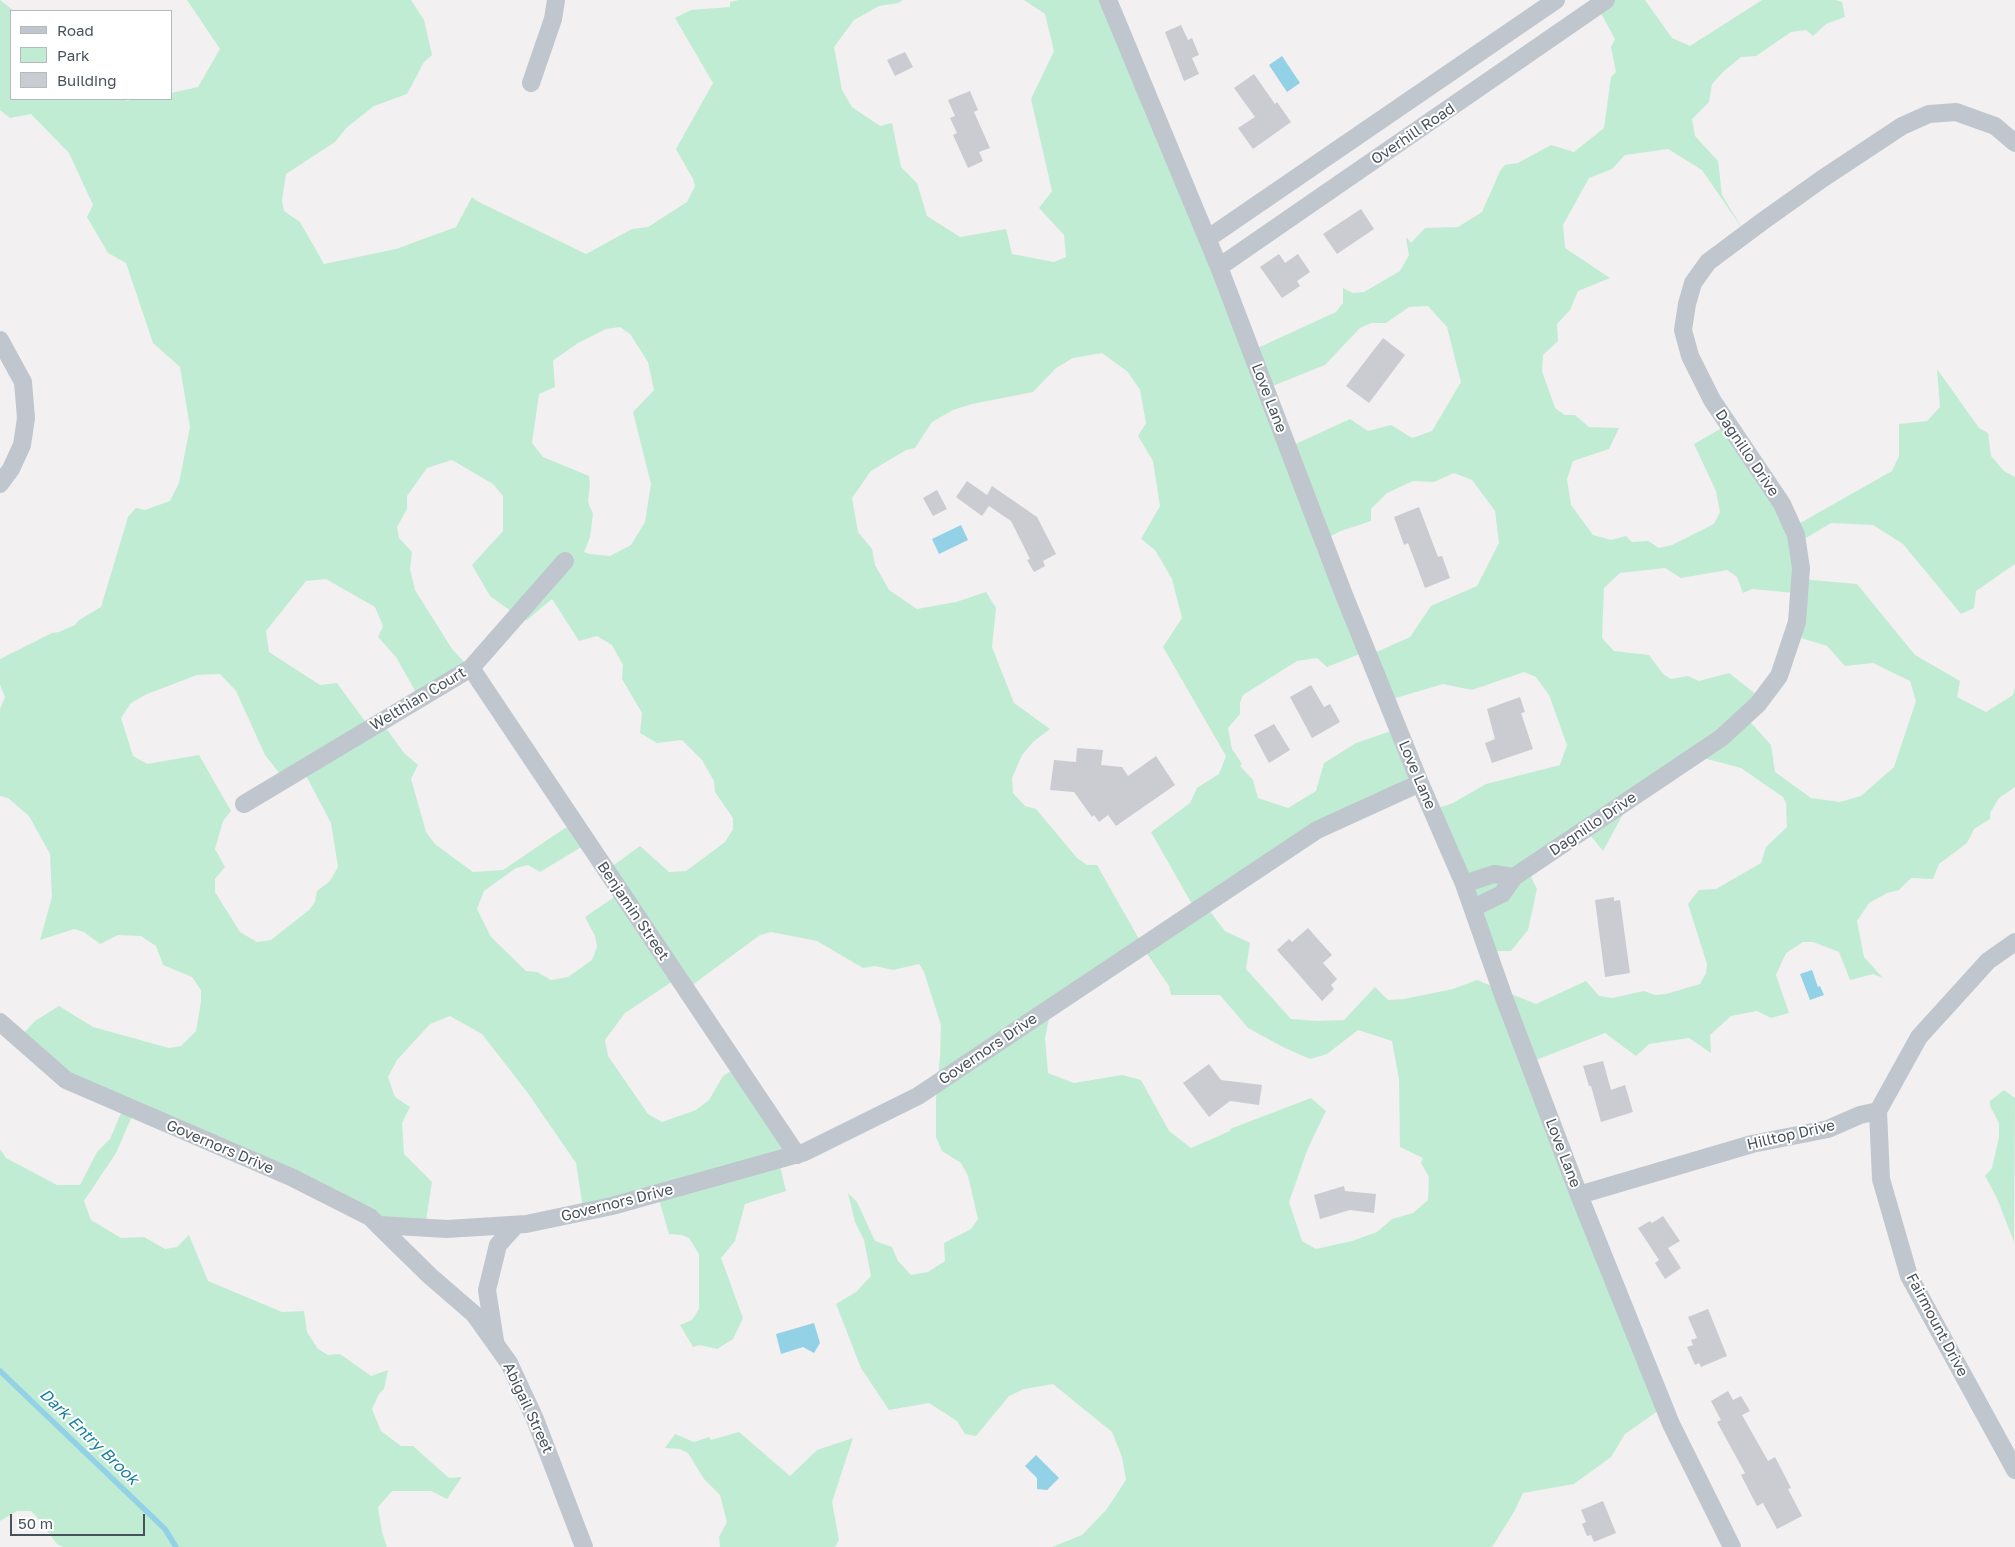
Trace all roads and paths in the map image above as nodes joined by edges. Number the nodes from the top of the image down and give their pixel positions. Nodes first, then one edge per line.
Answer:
1 (556, 0) edge
2 (1108, 0) edge
3 (1556, 0) edge
4 (1606, 0) edge
5 (531, 83) dead end
6 (2015, 143) edge
7 (1207, 239) junction
8 (1219, 267) junction
9 (0, 340) edge
10 (0, 484) edge
11 (565, 561) dead end
12 (471, 668) junction
13 (1420, 783) junction
14 (244, 804) dead end
15 (1514, 878) junction
16 (1464, 884) junction
17 (1473, 908) junction
18 (2015, 942) edge
19 (0, 1022) edge
20 (1878, 1111) junction
21 (797, 1155) junction
22 (1579, 1195) junction
23 (378, 1225) junction
24 (516, 1225) junction
25 (495, 1344) junction
26 (2015, 1470) edge
27 (584, 1547) edge
28 (1732, 1547) edge

1 - 5 street
2 - 7 street, Love Lane
3 - 7 street, Overhill Road
4 - 8 street, Overhill Road
6 - 15 street, Dagnillo Drive
7 - 8 street, Love Lane
8 - 13 street, Love Lane
9 - 10 street
11 - 12 street, Welthian Court
12 - 14 street, Welthian Court
12 - 21 street, Benjamin Street
13 - 16 street, Love Lane
13 - 21 street, Governors Drive
15 - 16 street
15 - 17 street, Dagnillo Drive
16 - 17 street, Love Lane
17 - 22 street, Love Lane
18 - 20 street
19 - 23 street, Governors Drive
20 - 22 street, Hilltop Drive
20 - 26 street, Fairmount Drive
21 - 24 street, Governors Drive
22 - 28 street, Love Lane
23 - 24 street, Governors Drive
23 - 25 street, Abigail Street
24 - 25 street
25 - 27 street, Abigail Street

